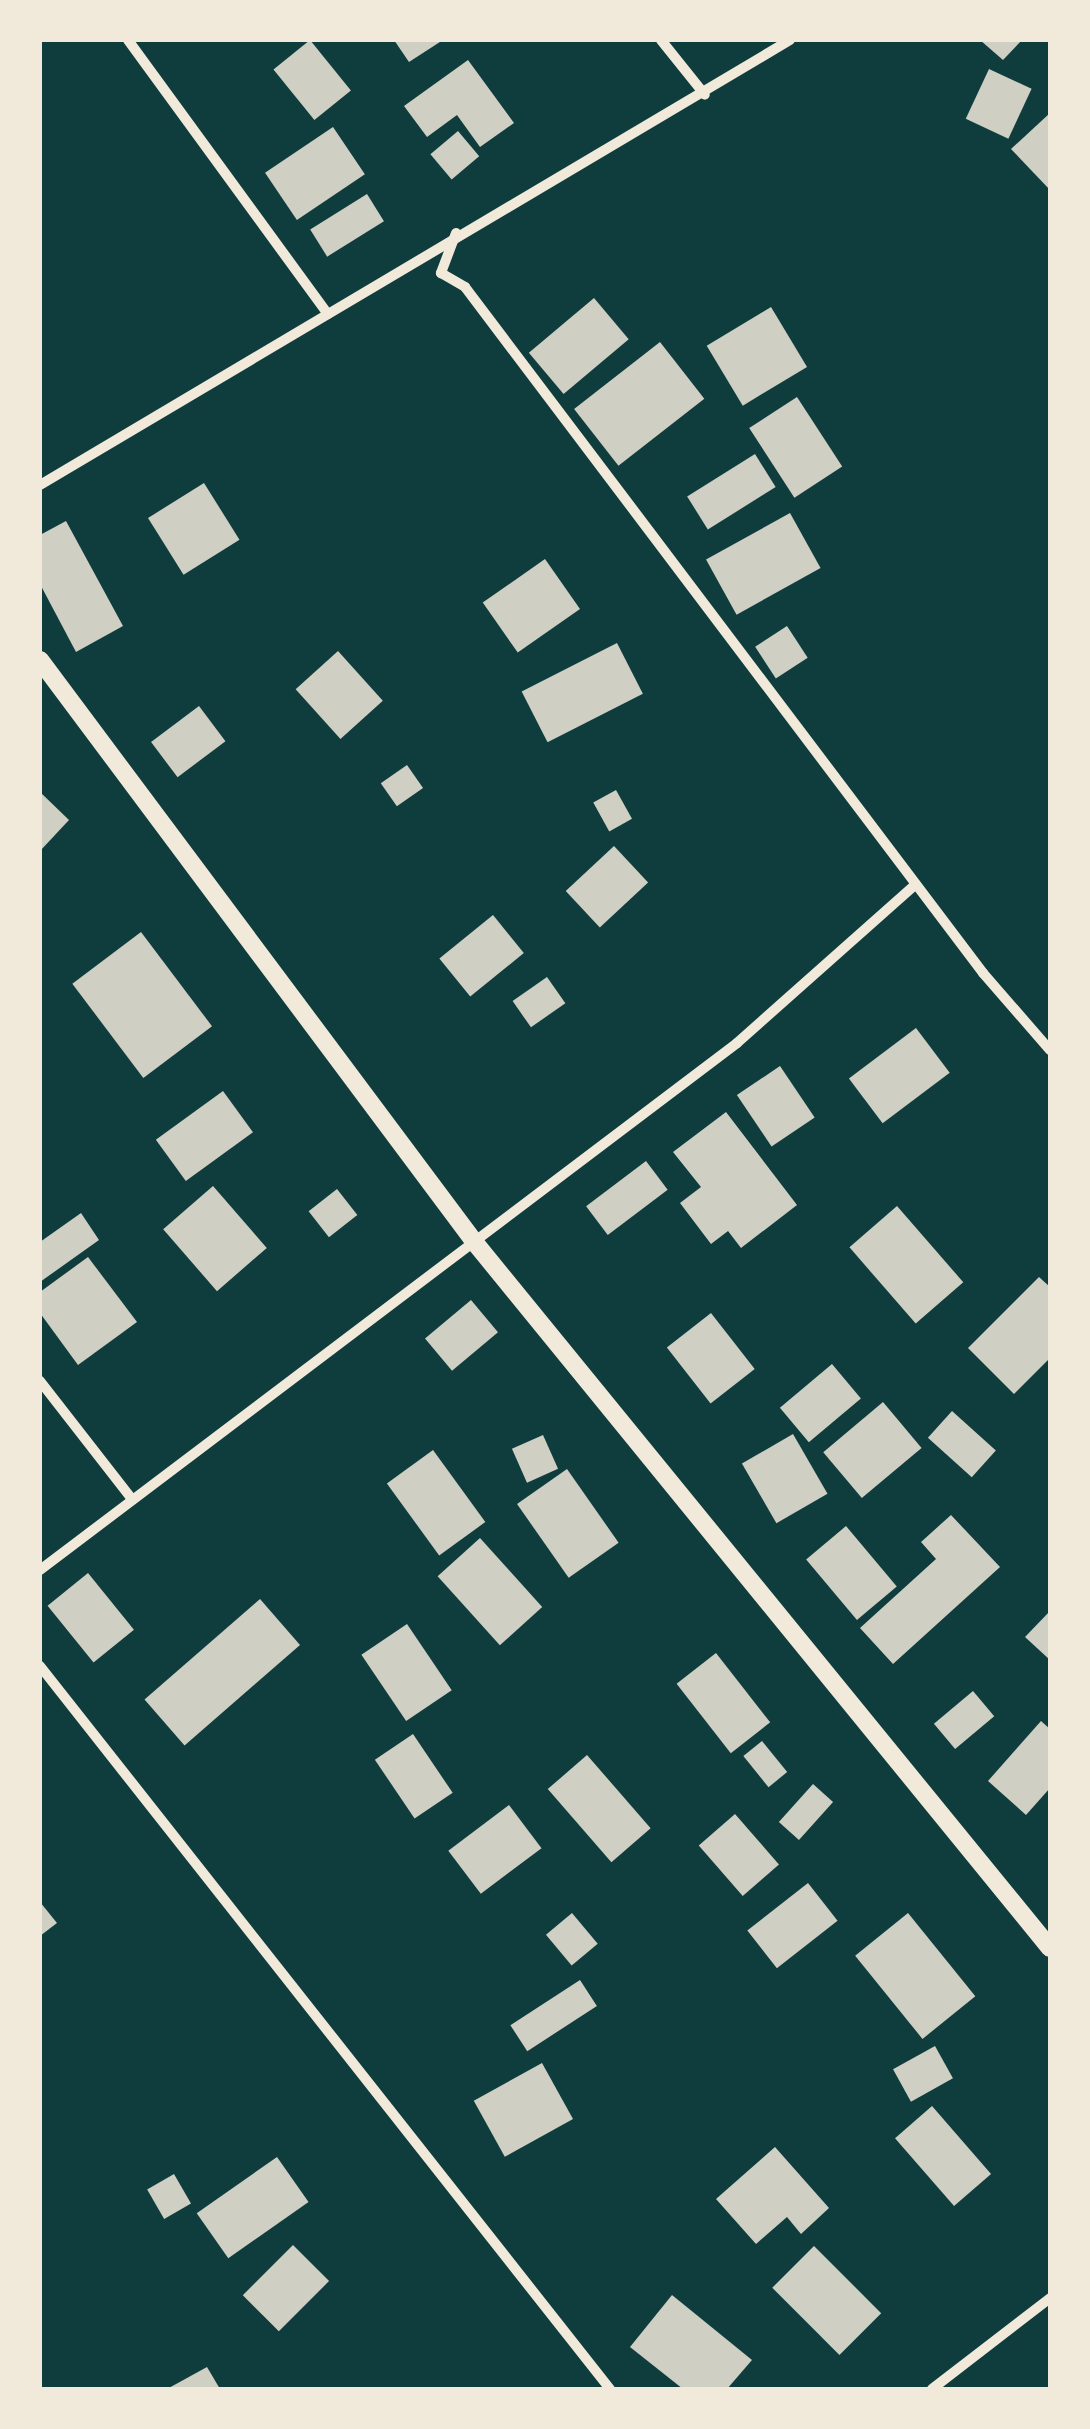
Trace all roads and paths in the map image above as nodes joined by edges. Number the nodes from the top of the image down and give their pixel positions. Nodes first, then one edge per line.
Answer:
1 (128, 40) edge
2 (662, 40) edge
3 (790, 40) edge
4 (705, 95) junction
5 (456, 233) junction
6 (328, 314) junction
7 (40, 485) edge
8 (40, 660) edge
9 (916, 884) junction
10 (1050, 1050) edge
11 (476, 1244) junction
12 (40, 1380) edge
13 (132, 1498) junction
14 (40, 1570) edge
15 (40, 1666) edge
16 (1050, 1948) edge
17 (1050, 2298) edge
18 (610, 2389) edge
19 (932, 2389) edge

1 - 6 street
2 - 4 street
3 - 4 street
4 - 5 street
5 - 6 street
5 - 9 street
6 - 7 street
8 - 11 street
9 - 10 street
9 - 11 street
11 - 13 street
11 - 16 street
12 - 13 street
13 - 14 street
15 - 18 street
17 - 19 street

